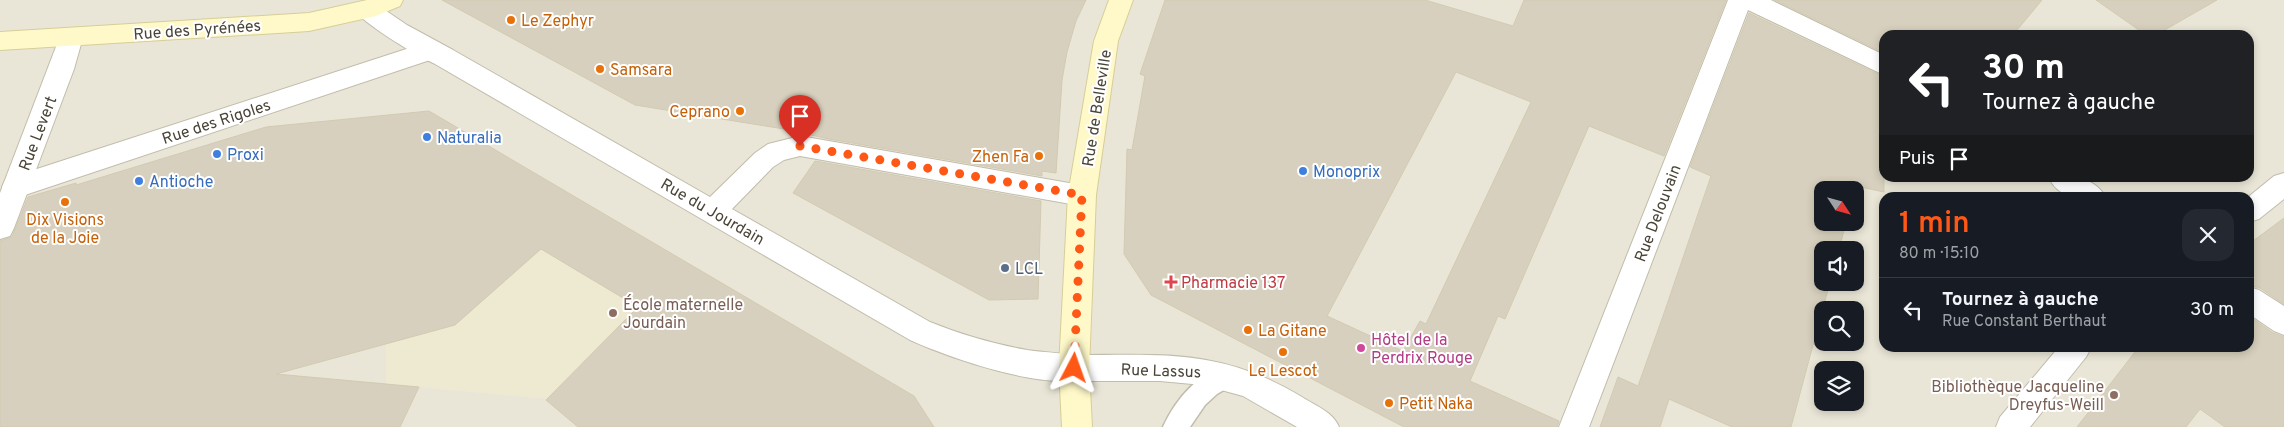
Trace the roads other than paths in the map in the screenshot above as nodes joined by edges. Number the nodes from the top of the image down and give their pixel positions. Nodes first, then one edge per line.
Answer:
1 (392, 0) edge
2 (1121, 0) edge
3 (1740, 0) edge
4 (1750, 0) edge
5 (367, 10) junction
6 (71, 37) junction
7 (0, 41) edge
8 (438, 53) junction
9 (1879, 64) edge
10 (2068, 182) edge
11 (2284, 184) edge
12 (8, 189) edge
13 (2084, 192) edge
14 (1082, 195) junction
15 (2254, 206) edge
16 (713, 211) junction
17 (0, 228) edge
18 (2254, 302) edge
19 (2284, 322) edge
20 (2073, 352) edge
21 (1074, 368) junction
22 (1225, 376) junction
23 (1077, 427) edge
24 (1176, 427) edge
25 (1324, 427) edge
26 (1574, 427) edge
27 (2011, 427) edge

1 - 5 main road, Rue des Pyrénées
2 - 14 main road, Rue de Belleville
3 - 26 street, Rue Delouvain
4 - 9 street
5 - 6 main road, Rue des Pyrénées
5 - 8 street, Rue du Jourdain
6 - 7 main road, Rue des Pyrénées
6 - 12 street, Rue Levert
8 - 12 street, Rue des Rigoles
8 - 16 street, Rue du Jourdain
10 - 13 street
11 - 15 street
12 - 17 street, Rue Levert
14 - 16 street
14 - 21 main road, Rue de Belleville
16 - 21 street, Rue du Jourdain
18 - 19 street
20 - 27 street
21 - 22 street, Rue Lassus
21 - 23 main road, Rue de Belleville
22 - 24 lane
22 - 25 street, Rue Lassus

